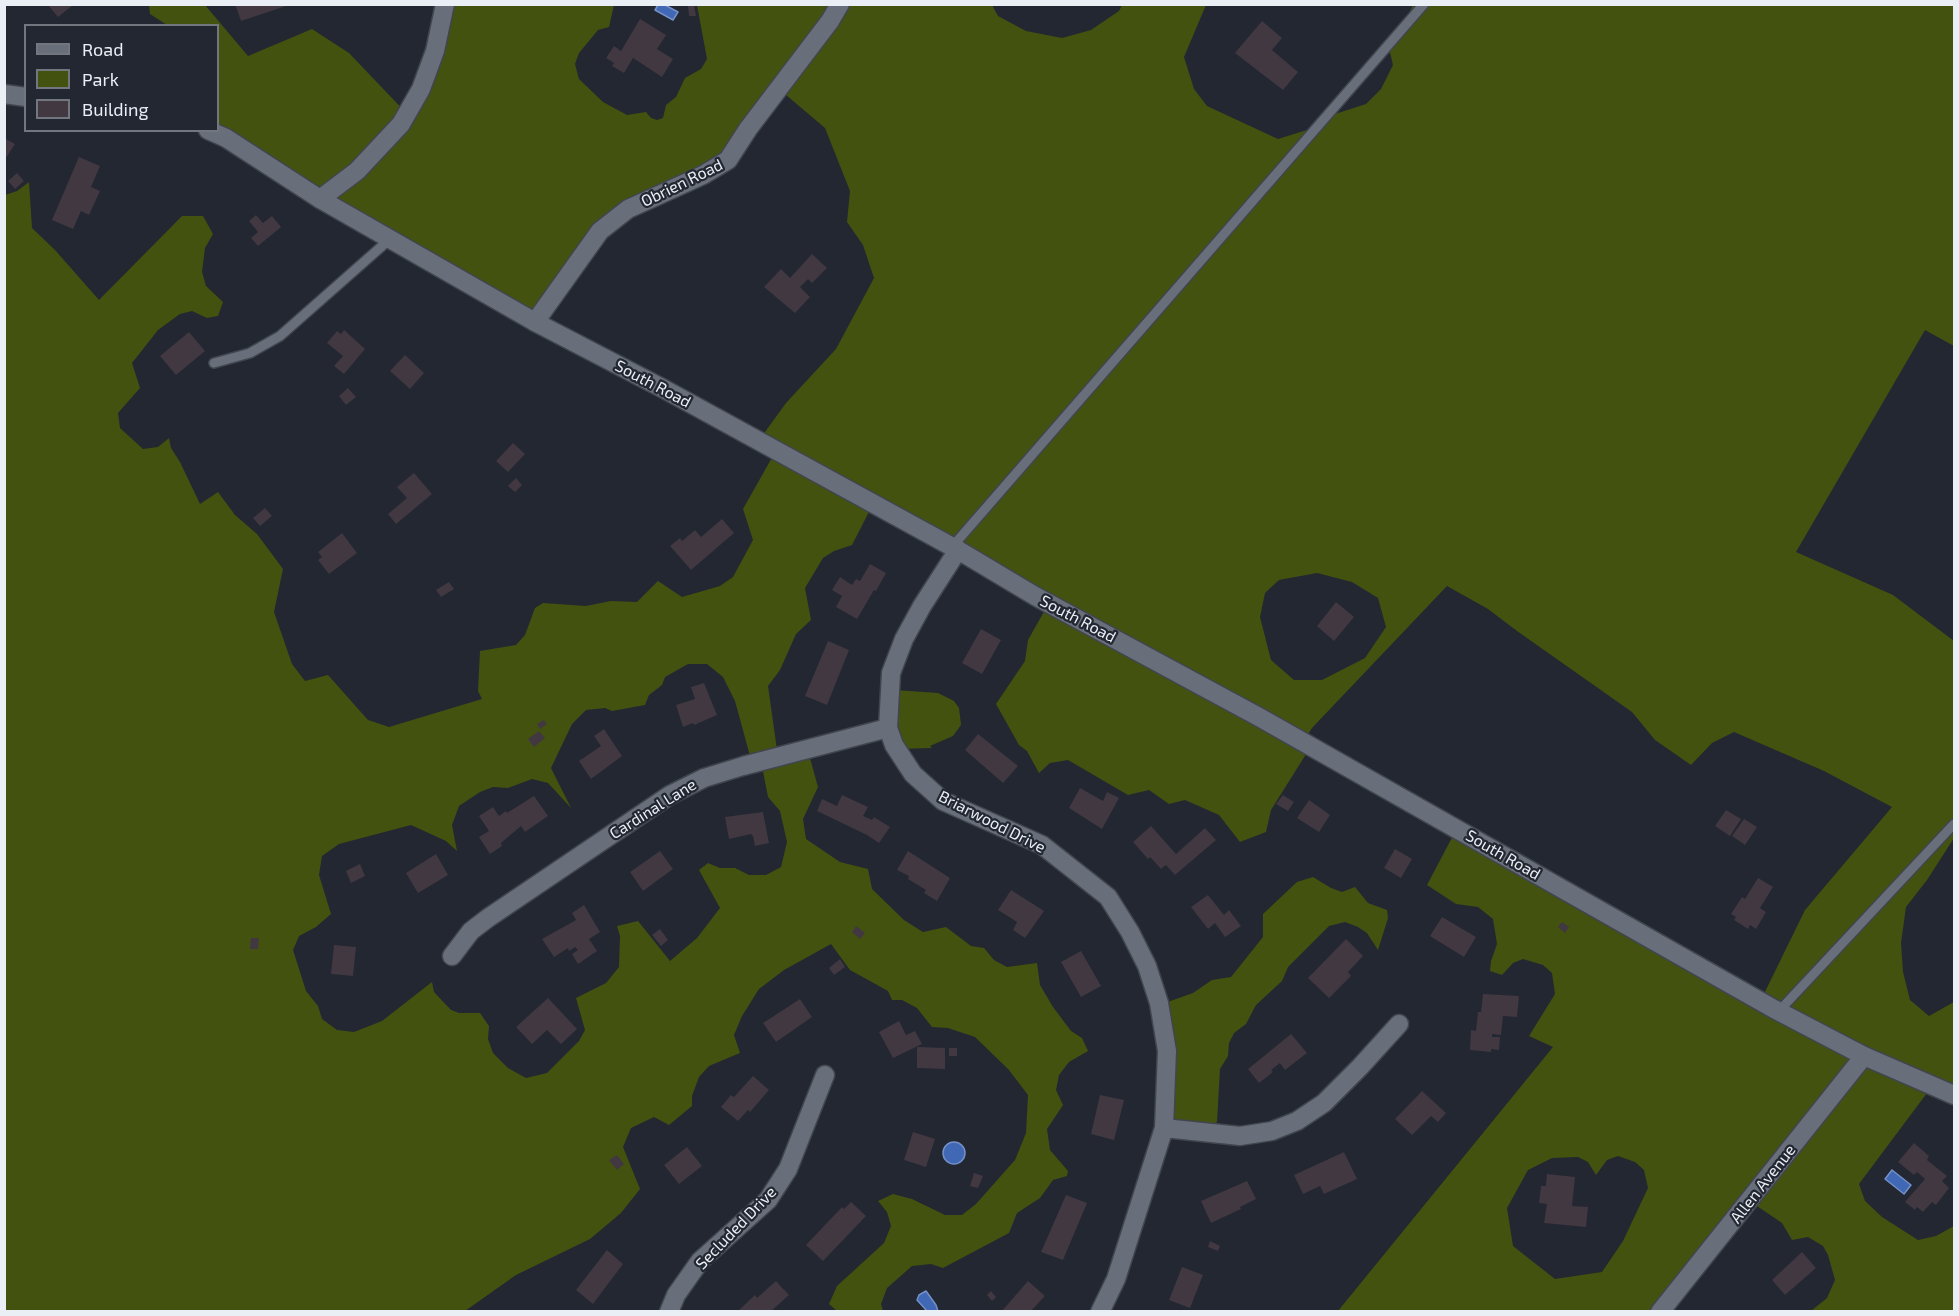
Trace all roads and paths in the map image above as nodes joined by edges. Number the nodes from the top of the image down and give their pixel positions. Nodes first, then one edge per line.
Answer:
1 (445, 4) edge
2 (840, 4) edge
3 (1424, 4) edge
4 (4, 94) edge
5 (24, 97) edge
6 (212, 132) edge
7 (320, 200) junction
8 (390, 239) junction
9 (535, 322) junction
10 (214, 363) dead end
11 (955, 549) junction
12 (888, 728) junction
13 (1954, 825) edge
14 (452, 956) dead end
15 (1779, 1011) junction
16 (1399, 1024) dead end
17 (1864, 1056) junction
18 (825, 1075) dead end
19 (1954, 1095) edge
20 (1164, 1128) junction
21 (669, 1311) edge
22 (1100, 1311) edge
23 (1660, 1311) edge

1 - 7 street
2 - 9 street, Obrien Road
3 - 11 lane
4 - 5 street
6 - 7 street, South Road
7 - 8 street, South Road
8 - 9 street, South Road
8 - 10 lane
9 - 11 street, South Road
11 - 12 street
11 - 15 street, South Road
12 - 14 street, Cardinal Lane
12 - 20 street, Briarwood Drive
13 - 15 lane
15 - 17 street, South Road
16 - 20 street
17 - 19 street, South Road
17 - 23 street, Allen Avenue
18 - 21 street, Secluded Drive
20 - 22 street, Briarwood Drive

